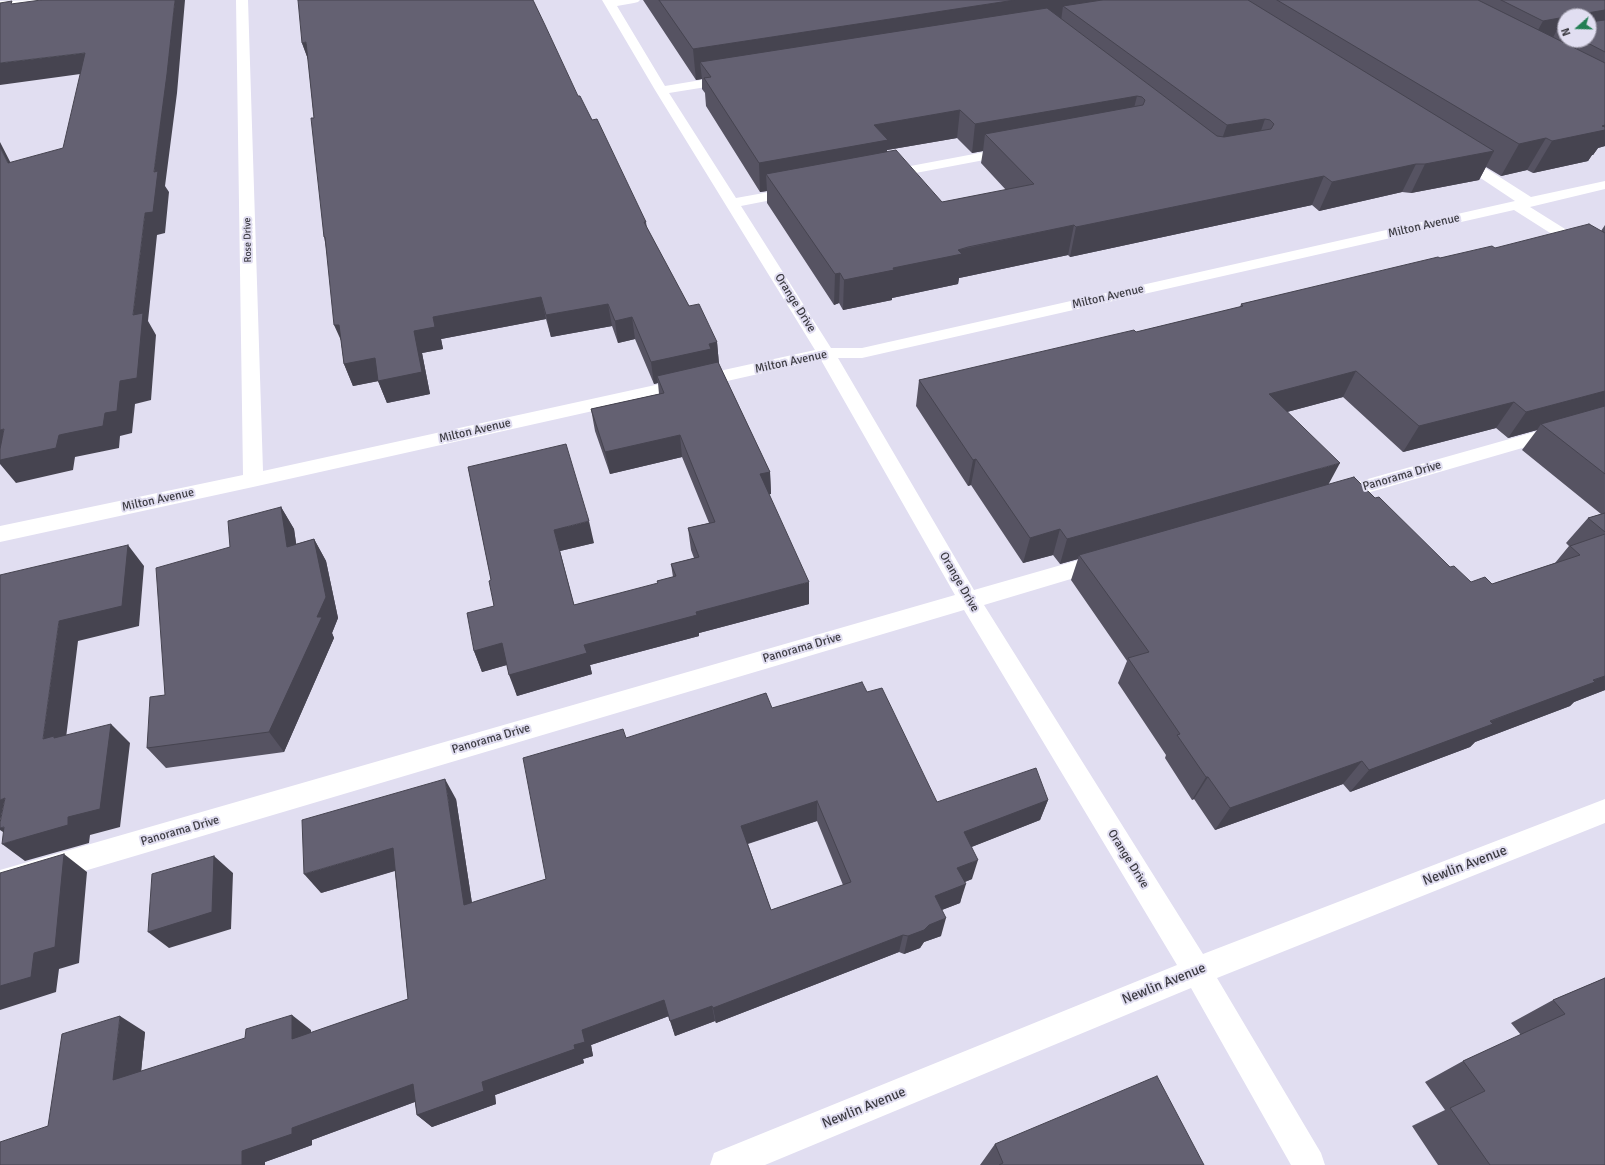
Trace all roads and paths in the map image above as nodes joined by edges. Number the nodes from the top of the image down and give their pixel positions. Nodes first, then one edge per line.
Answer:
1 (33, 0) edge
2 (242, 0) edge
3 (634, 0) edge
4 (609, 2) edge
5 (0, 4) edge
6 (740, 78) edge
7 (661, 90) junction
8 (1021, 149) edge
9 (1446, 149) edge
10 (873, 177) edge
11 (1605, 185) edge
12 (810, 188) edge
13 (732, 203) junction
14 (1522, 203) junction
15 (1605, 261) edge
16 (826, 353) junction
17 (1605, 418) edge
18 (253, 480) junction
19 (1314, 501) edge
20 (0, 534) edge
21 (1122, 556) edge
22 (968, 600) junction
23 (1605, 811) edge
24 (0, 883) edge
25 (1197, 971) junction
26 (726, 1165) edge
27 (1309, 1165) edge

1 - 5 street
2 - 18 street, Rose Drive
3 - 4 street
4 - 7 street, Orange Drive
6 - 7 street
7 - 13 street, Orange Drive
8 - 10 street
9 - 14 street
11 - 14 street, Milton Avenue
12 - 13 street
13 - 16 street, Orange Drive
14 - 15 street
14 - 16 street, Milton Avenue
16 - 18 street, Milton Avenue
16 - 22 street, Orange Drive
17 - 19 street, Panorama Drive
18 - 20 street, Milton Avenue
21 - 22 street, Panorama Drive
22 - 24 street, Panorama Drive
22 - 25 street, Orange Drive
23 - 25 street, Newlin Avenue
25 - 26 street, Newlin Avenue
25 - 27 street, Orange Drive

